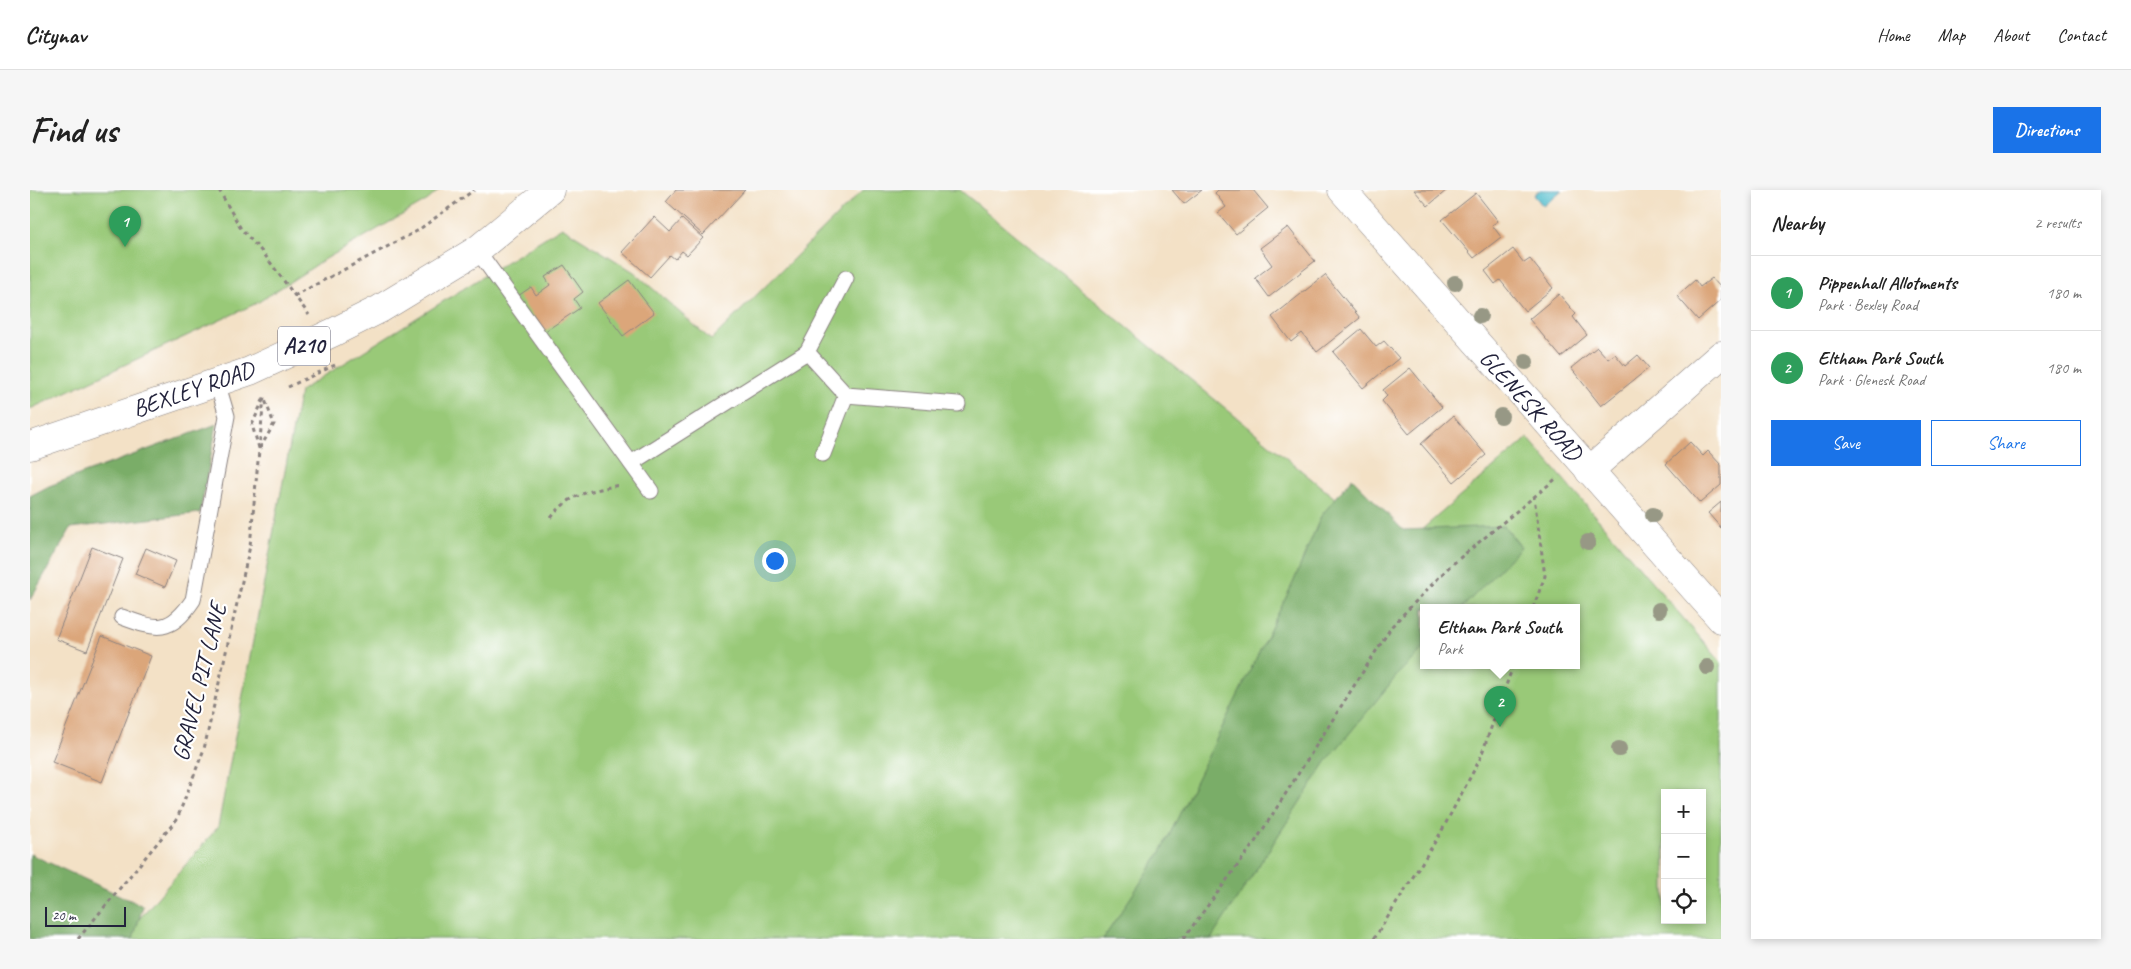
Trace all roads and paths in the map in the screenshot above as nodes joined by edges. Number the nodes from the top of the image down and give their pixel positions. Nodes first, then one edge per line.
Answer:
1 (219, 190) edge
2 (474, 190) edge
3 (550, 190) edge
4 (1342, 190) edge
5 (477, 250) junction
6 (846, 278) dead end
7 (294, 296) junction
8 (312, 320) dead end
9 (807, 352) junction
10 (1721, 355) edge
11 (335, 365) dead end
12 (217, 382) junction
13 (282, 389) dead end
14 (273, 393) dead end
15 (846, 395) junction
16 (264, 397) junction
17 (958, 404) dead end
18 (30, 446) edge
19 (259, 449) junction
20 (823, 454) dead end
21 (635, 469) junction
22 (1589, 470) junction
23 (1561, 476) dead end
24 (651, 491) dead end
25 (1534, 496) junction
26 (551, 518) dead end
27 (1534, 604) edge
28 (122, 617) dead end
29 (1721, 619) edge
30 (1512, 669) edge
31 (78, 939) edge
32 (1183, 939) edge
33 (1374, 939) edge

1 - 7 path
2 - 7 path
3 - 5 street, BEXLEY ROAD / A210
4 - 22 street, GLENESK ROAD
5 - 12 street, BEXLEY ROAD / A210
5 - 21 lane
6 - 9 lane
7 - 8 path
9 - 15 lane
9 - 21 lane
10 - 22 street
11 - 13 path
12 - 18 street, BEXLEY ROAD / A210
12 - 28 lane
14 - 16 path
15 - 17 lane
15 - 20 lane
16 - 19 path, GRAVEL PIT LANE
16 - 19 path
16 - 19 path
19 - 31 path, GRAVEL PIT LANE
21 - 24 lane
21 - 26 path
22 - 29 street, GLENESK ROAD
23 - 25 path
25 - 27 path
25 - 32 path
30 - 33 path

